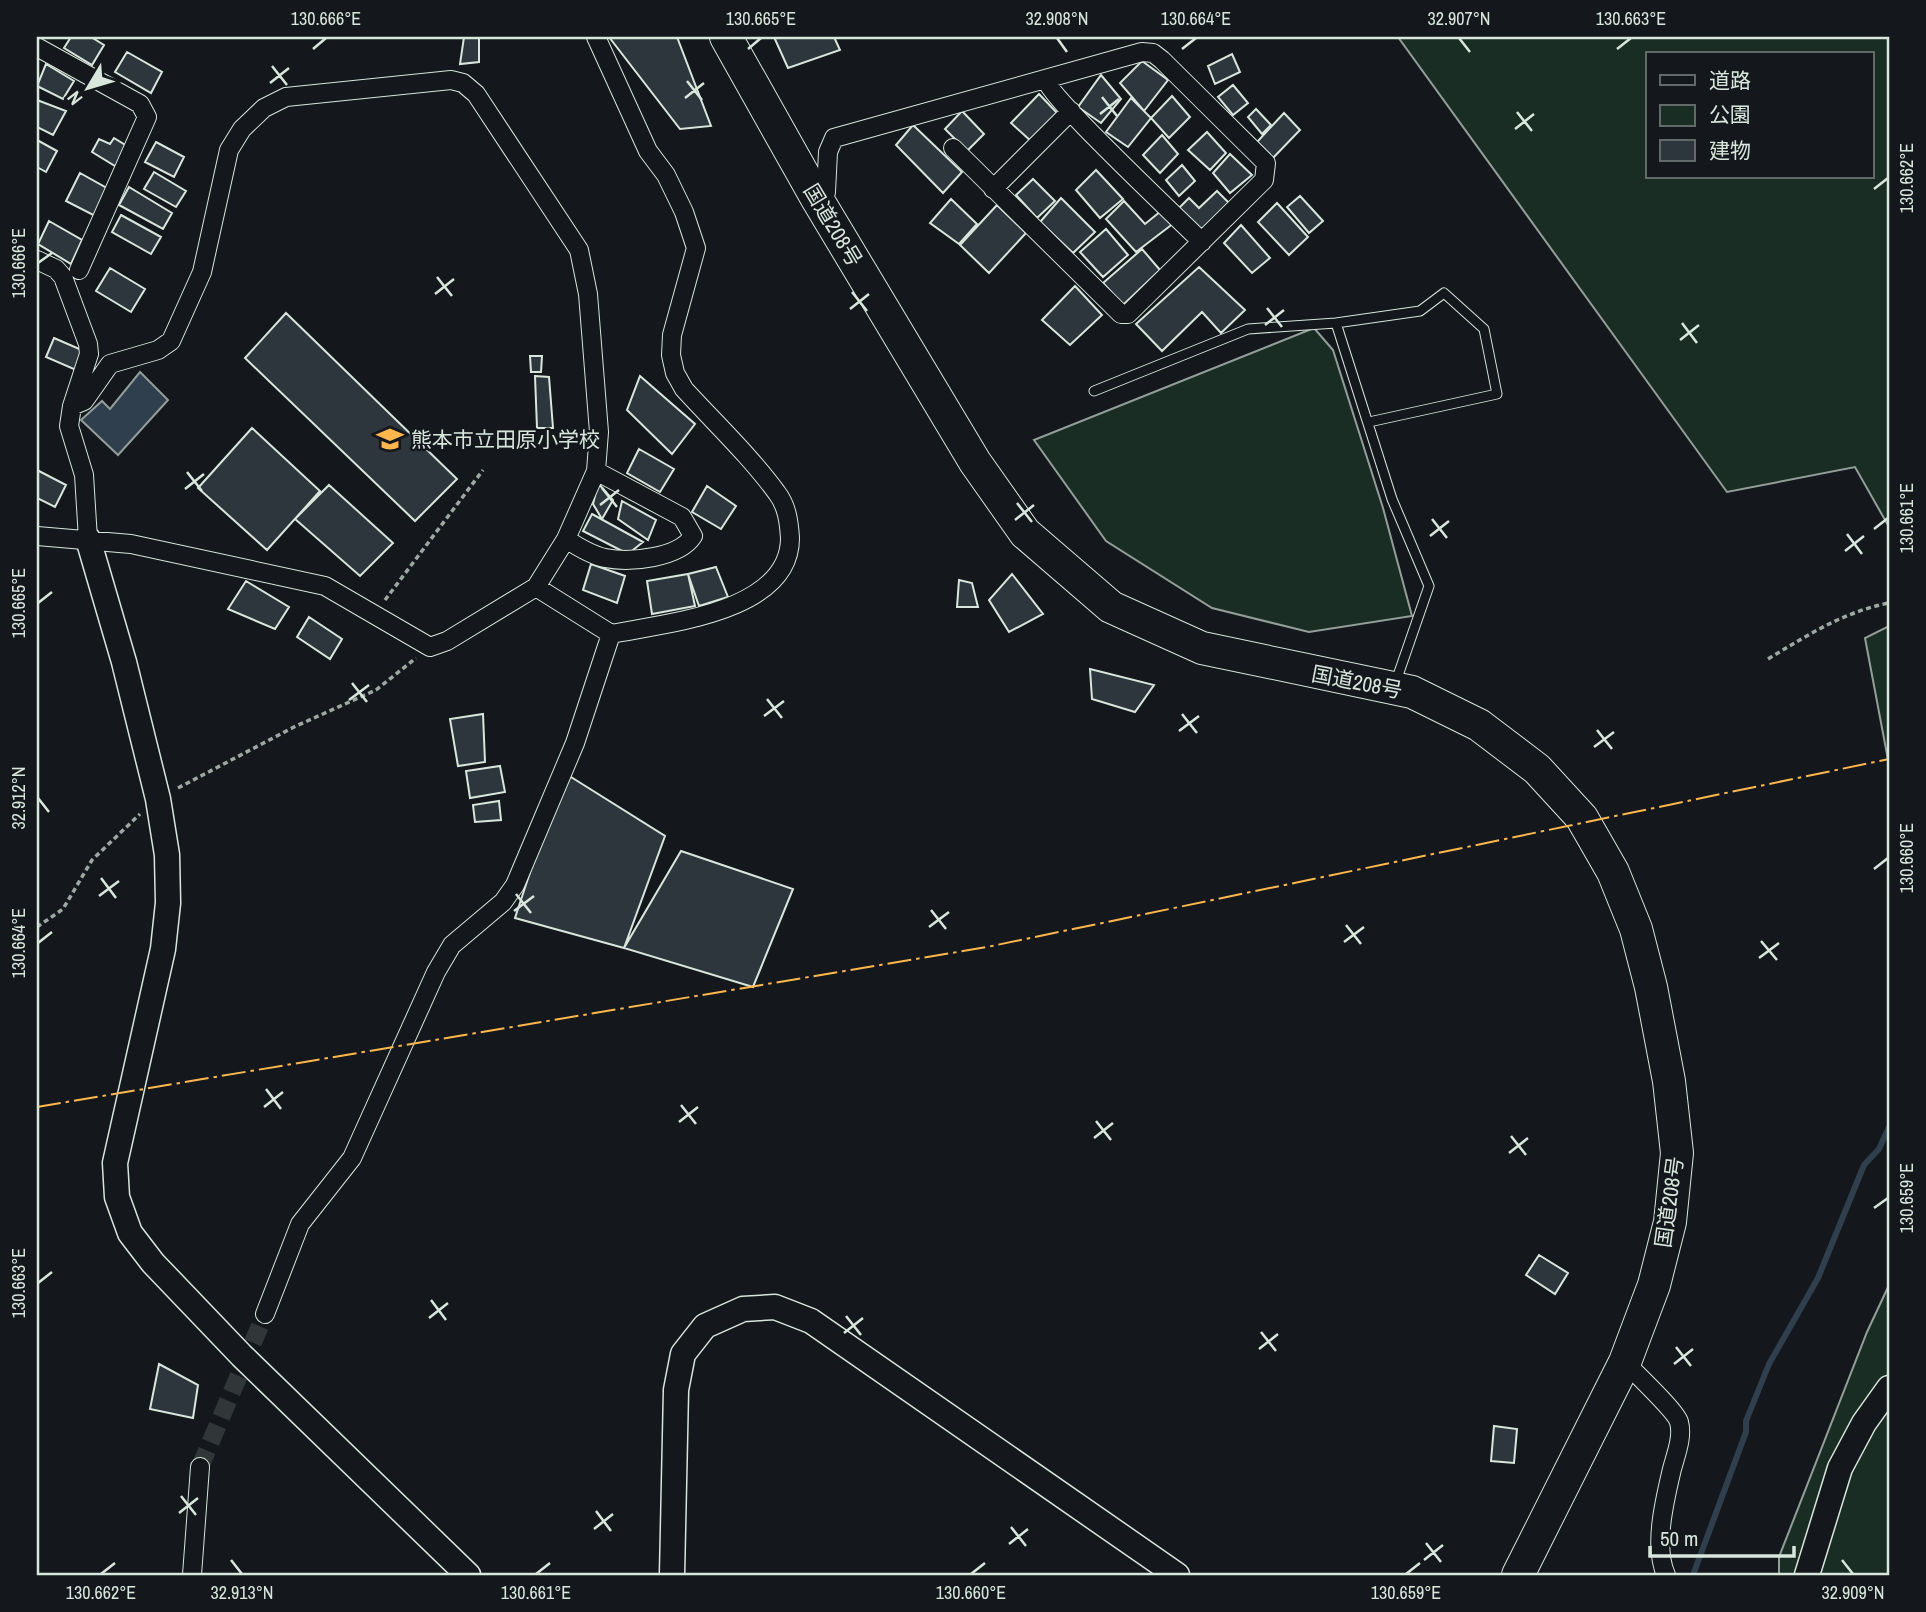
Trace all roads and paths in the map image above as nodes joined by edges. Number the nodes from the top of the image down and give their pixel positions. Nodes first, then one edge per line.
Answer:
1 (596, 37) edge
2 (726, 37) edge
3 (37, 47) edge
4 (1046, 80) junction
5 (1071, 111) junction
6 (953, 148) dead end
7 (993, 189) junction
8 (816, 197) junction
9 (1202, 242) junction
10 (37, 260) edge
11 (79, 270) dead end
12 (1336, 323) junction
13 (1094, 391) dead end
14 (72, 406) junction
15 (1369, 422) junction
16 (483, 470) dead end
17 (596, 471) junction
18 (37, 536) edge
19 (88, 539) junction
20 (566, 539) junction
21 (536, 587) junction
22 (1889, 603) edge
23 (375, 614) junction
24 (611, 635) junction
25 (430, 647) junction
26 (1768, 659) dead end
27 (1393, 689) junction
28 (158, 799) junction
29 (37, 927) edge
30 (265, 1314) tunnel mouth
31 (1625, 1362) junction
32 (1889, 1388) edge
33 (200, 1467) tunnel mouth
34 (192, 1575) edge
35 (468, 1575) edge
36 (672, 1575) edge
37 (1177, 1575) edge
38 (1518, 1575) edge
39 (1666, 1575) edge
40 (1807, 1575) edge

1 - 24 street
2 - 8 highway, 国道208号
3 - 11 street
4 - 5 street
4 - 8 street
4 - 9 street
5 - 7 street
5 - 9 street
6 - 7 street
7 - 9 street
8 - 27 highway, 国道208号
10 - 14 street
12 - 13 lane
12 - 15 lane
12 - 15 lane
14 - 17 street
14 - 19 street
15 - 27 lane
16 - 23 path
17 - 20 street
17 - 20 street
18 - 19 street
19 - 23 street
19 - 28 street
20 - 21 street
21 - 24 street
21 - 25 street
22 - 26 path
23 - 25 street
24 - 30 street
25 - 28 path
27 - 31 highway, 国道208号
28 - 29 path
28 - 35 street
31 - 38 highway, 国道208号
31 - 39 street
32 - 40 street
33 - 34 street
36 - 37 street

